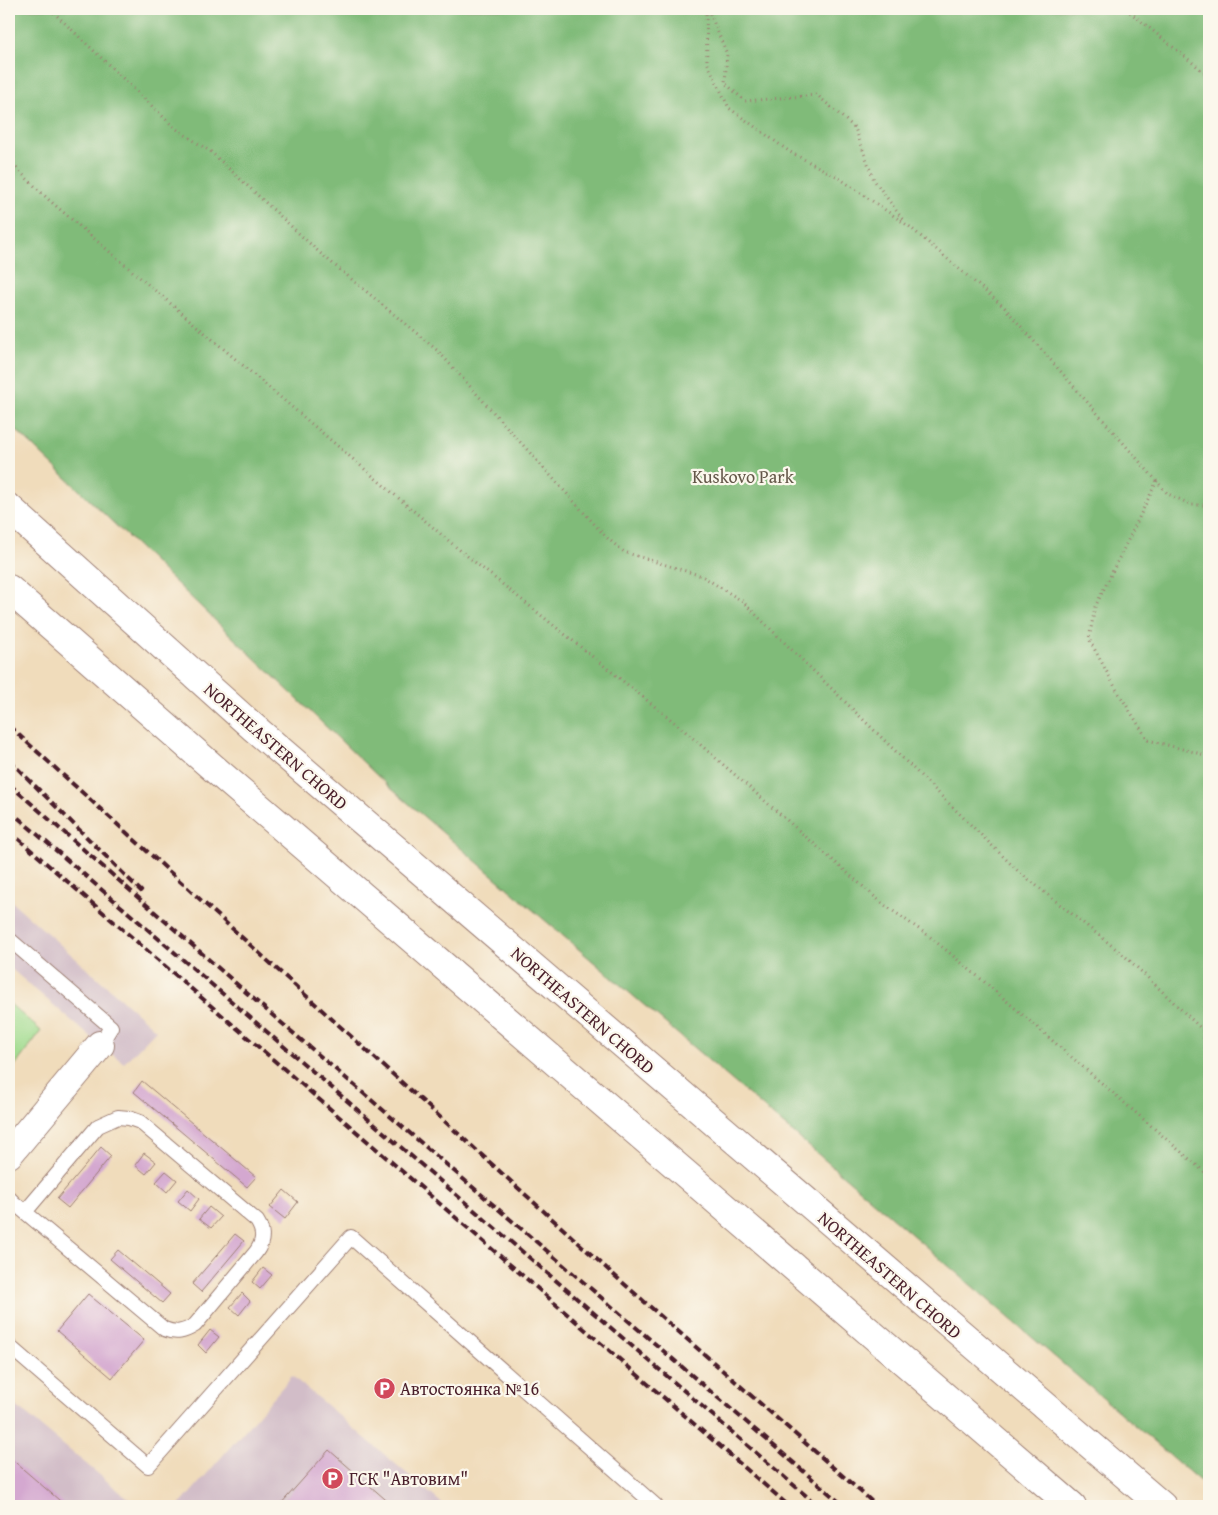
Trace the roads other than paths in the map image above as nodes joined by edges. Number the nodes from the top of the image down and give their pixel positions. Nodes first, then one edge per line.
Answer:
1 (9, 508) edge
2 (9, 589) edge
3 (9, 939) edge
4 (100, 1045) joint
5 (14, 1139) edge
6 (9, 1198) edge
7 (26, 1212) junction
8 (9, 1346) edge
9 (656, 1506) edge
10 (1072, 1506) edge
11 (1162, 1506) edge

1 - 11 main road, NORTHEASTERN CHORD
2 - 10 main road
3 - 4 lane
4 - 5 main road
6 - 7 lane
7 - 7 lane
8 - 9 lane

